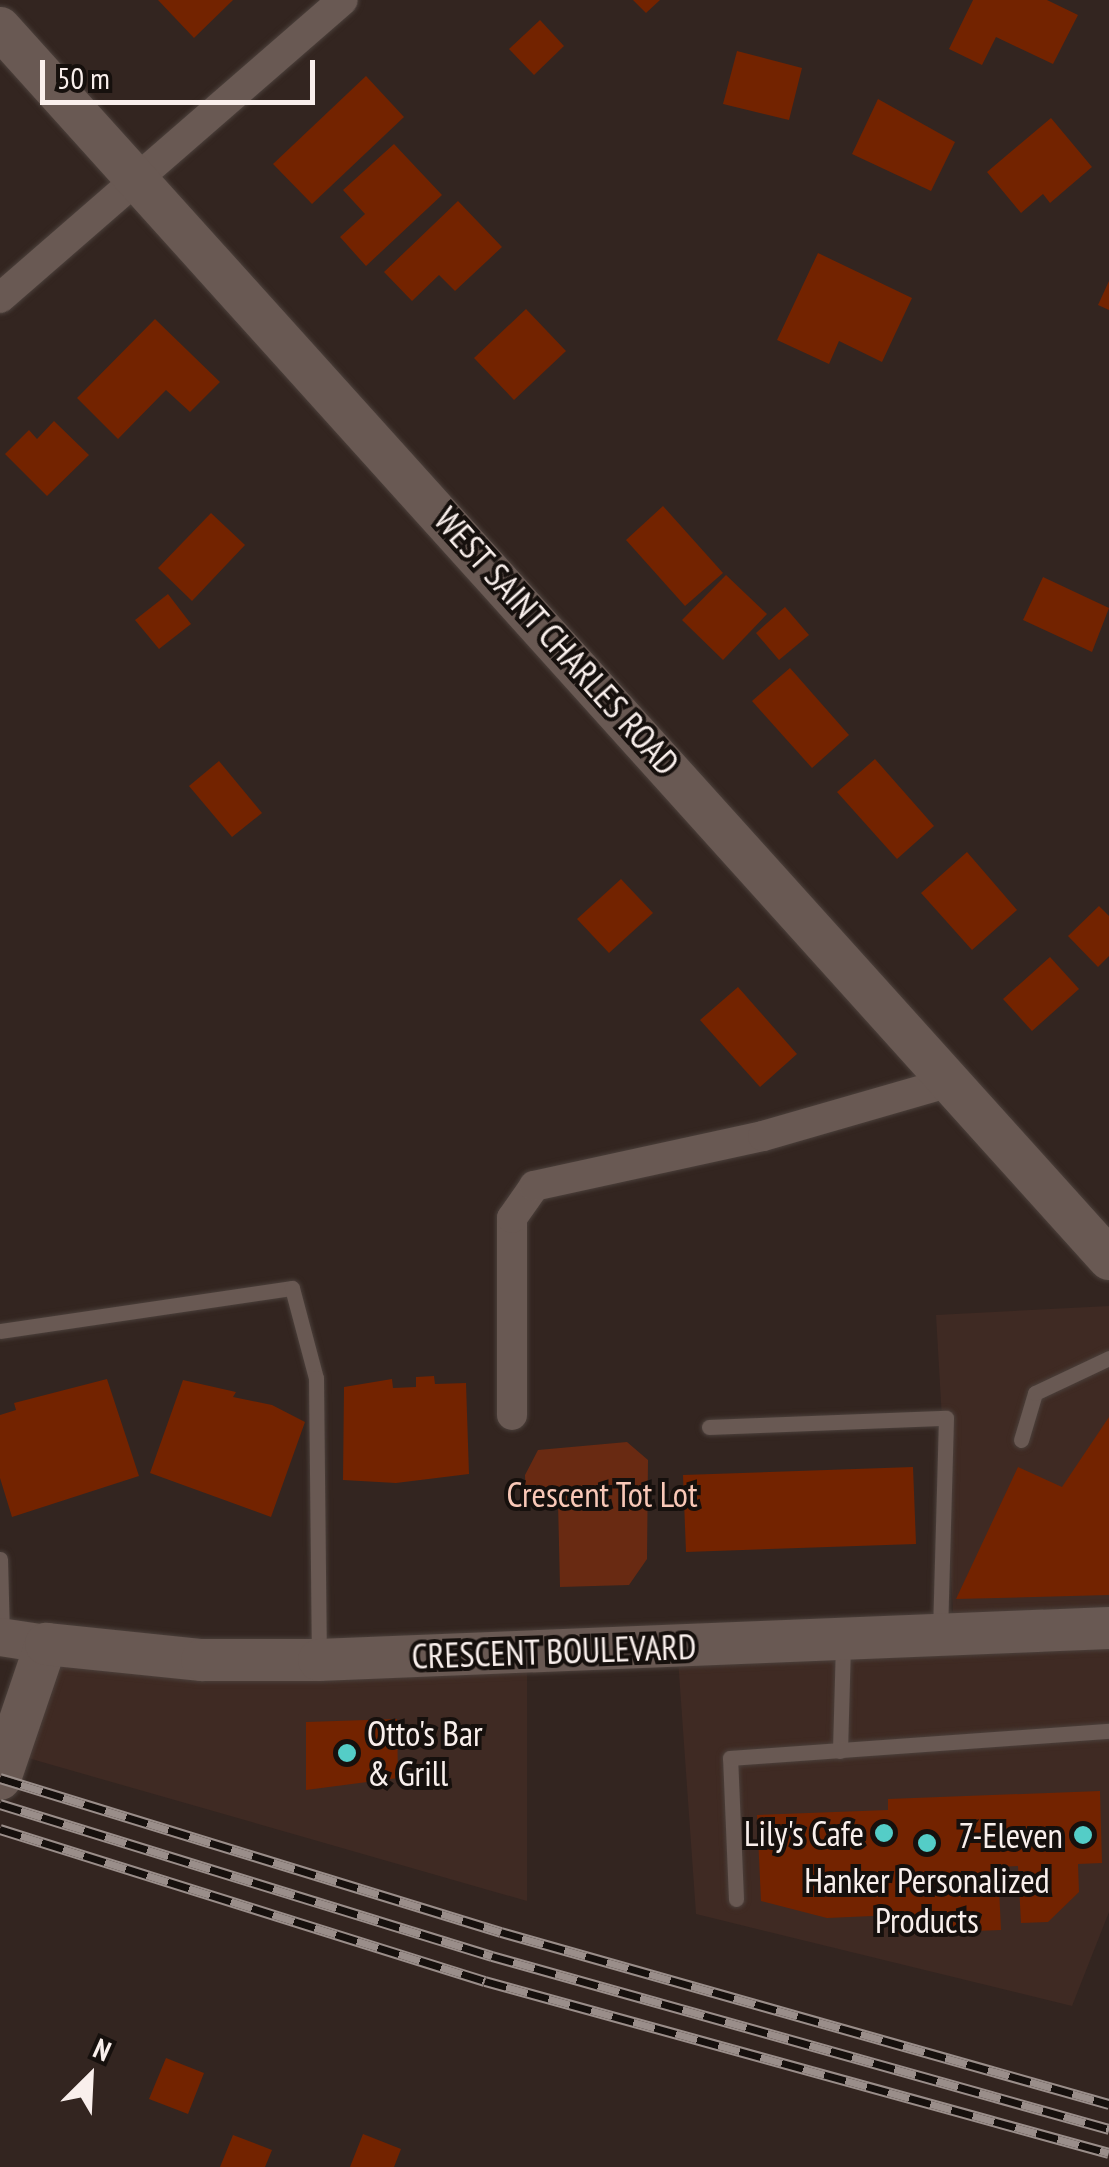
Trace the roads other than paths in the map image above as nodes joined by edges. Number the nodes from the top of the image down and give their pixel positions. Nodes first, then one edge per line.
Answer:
1 (343, 0) edge
2 (0, 28) edge
3 (138, 176) junction
4 (0, 298) edge
5 (953, 1081) junction
6 (1105, 1241) edge
7 (0, 1331) edge
8 (1109, 1358) edge
9 (512, 1415) dead end
10 (710, 1426) dead end
11 (1020, 1440) dead end
12 (0, 1559) edge
13 (1109, 1628) edge
14 (1, 1637) edge
15 (940, 1638) junction
16 (844, 1641) junction
17 (46, 1644) junction
18 (319, 1660) junction
19 (1109, 1731) edge
20 (840, 1750) junction
21 (0, 1779) edge
22 (736, 1898) dead end

1 - 3 street
2 - 3 main road, WEST SAINT CHARLES ROAD
3 - 4 street
3 - 5 main road, WEST SAINT CHARLES ROAD
5 - 6 main road, WEST SAINT CHARLES ROAD
5 - 9 street
7 - 18 lane
8 - 11 lane
10 - 15 lane
12 - 14 lane
13 - 15 main road, CRESCENT BOULEVARD
14 - 17 street, CRESCENT BOULEVARD
15 - 16 main road, CRESCENT BOULEVARD
16 - 18 main road, CRESCENT BOULEVARD
16 - 20 lane
17 - 18 main road, CRESCENT BOULEVARD
17 - 21 main road
19 - 20 lane
20 - 22 lane

